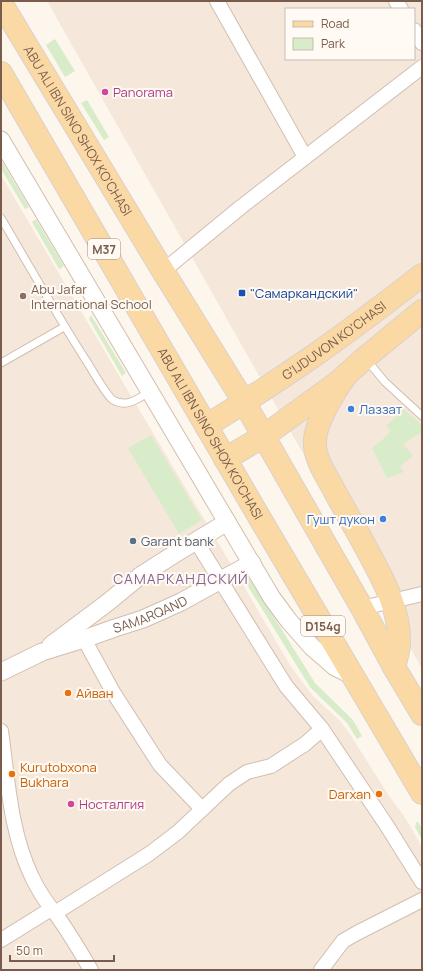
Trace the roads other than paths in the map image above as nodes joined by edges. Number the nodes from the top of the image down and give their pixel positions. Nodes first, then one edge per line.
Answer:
1 (217, 1) edge
2 (1, 3) edge
3 (415, 32) edge
4 (422, 43) edge
5 (422, 67) edge
6 (1, 73) edge
7 (1, 140) edge
8 (305, 157) junction
9 (1, 218) edge
10 (162, 271) junction
11 (422, 275) edge
12 (422, 311) edge
13 (64, 327) junction
14 (365, 358) junction
15 (1, 363) edge
16 (347, 374) junction
17 (151, 391) junction
18 (244, 402) junction
19 (422, 416) edge
20 (206, 426) junction
21 (264, 436) junction
22 (225, 459) junction
23 (227, 522) junction
24 (196, 541) junction
25 (252, 564) junction
26 (220, 580) junction
27 (422, 594) edge
28 (392, 600) junction
29 (362, 608) junction
30 (84, 639) junction
31 (42, 652) junction
32 (394, 667) junction
33 (1, 672) edge
34 (353, 676) junction
35 (422, 714) edge
36 (322, 729) junction
37 (1, 731) edge
38 (422, 793) edge
39 (202, 809) junction
40 (422, 882) edge
41 (417, 903) edge
42 (53, 911) junction
43 (1, 940) edge
44 (90, 970) edge
45 (321, 970) edge

1 - 8 street
2 - 10 main road, ABU ALI IBN SINO SHOX KO'CHASI
3 - 4 street
5 - 8 street
6 - 20 main road, ABU ALI IBN SINO SHOX KO'CHASI / M37
7 - 17 street
8 - 10 street
9 - 13 lane
10 - 18 main road, ABU ALI IBN SINO SHOX KO'CHASI
11 - 18 main road, G'IJDUVON KO'CHASI
12 - 14 main road
13 - 15 lane
13 - 17 lane
14 - 16 main road
14 - 19 lane
16 - 21 main road
16 - 28 main road
17 - 23 street
18 - 20 main road, G'IJDUVON KO'CHASI
18 - 21 main road, ABU ALI IBN SINO SHOX KO'CHASI
20 - 22 main road, ABU ALI IBN SINO SHOX KO'CHASI / M37
21 - 22 main road
21 - 29 main road, ABU ALI IBN SINO SHOX KO'CHASI / D154g
22 - 34 main road, ABU ALI IBN SINO SHOX KO'CHASI / D154g
23 - 24 street, SAMARQAND
23 - 25 street
24 - 26 street
24 - 31 street, SAMARQAND
25 - 26 street, SAMARQAND
25 - 34 street
26 - 30 street, SAMARQAND
26 - 36 street
27 - 28 street
28 - 29 street
28 - 32 main road
29 - 32 main road, ABU ALI IBN SINO SHOX KO'CHASI / D154g
30 - 31 street, SAMARQAND
30 - 39 street
31 - 33 street, SAMARQAND
32 - 35 main road, ABU ALI IBN SINO SHOX KO'CHASI / D154g
34 - 38 main road, ABU ALI IBN SINO SHOX KO'CHASI / D154g
36 - 39 street
36 - 40 street
37 - 42 street
39 - 42 street
41 - 45 street
42 - 43 street
42 - 44 street

